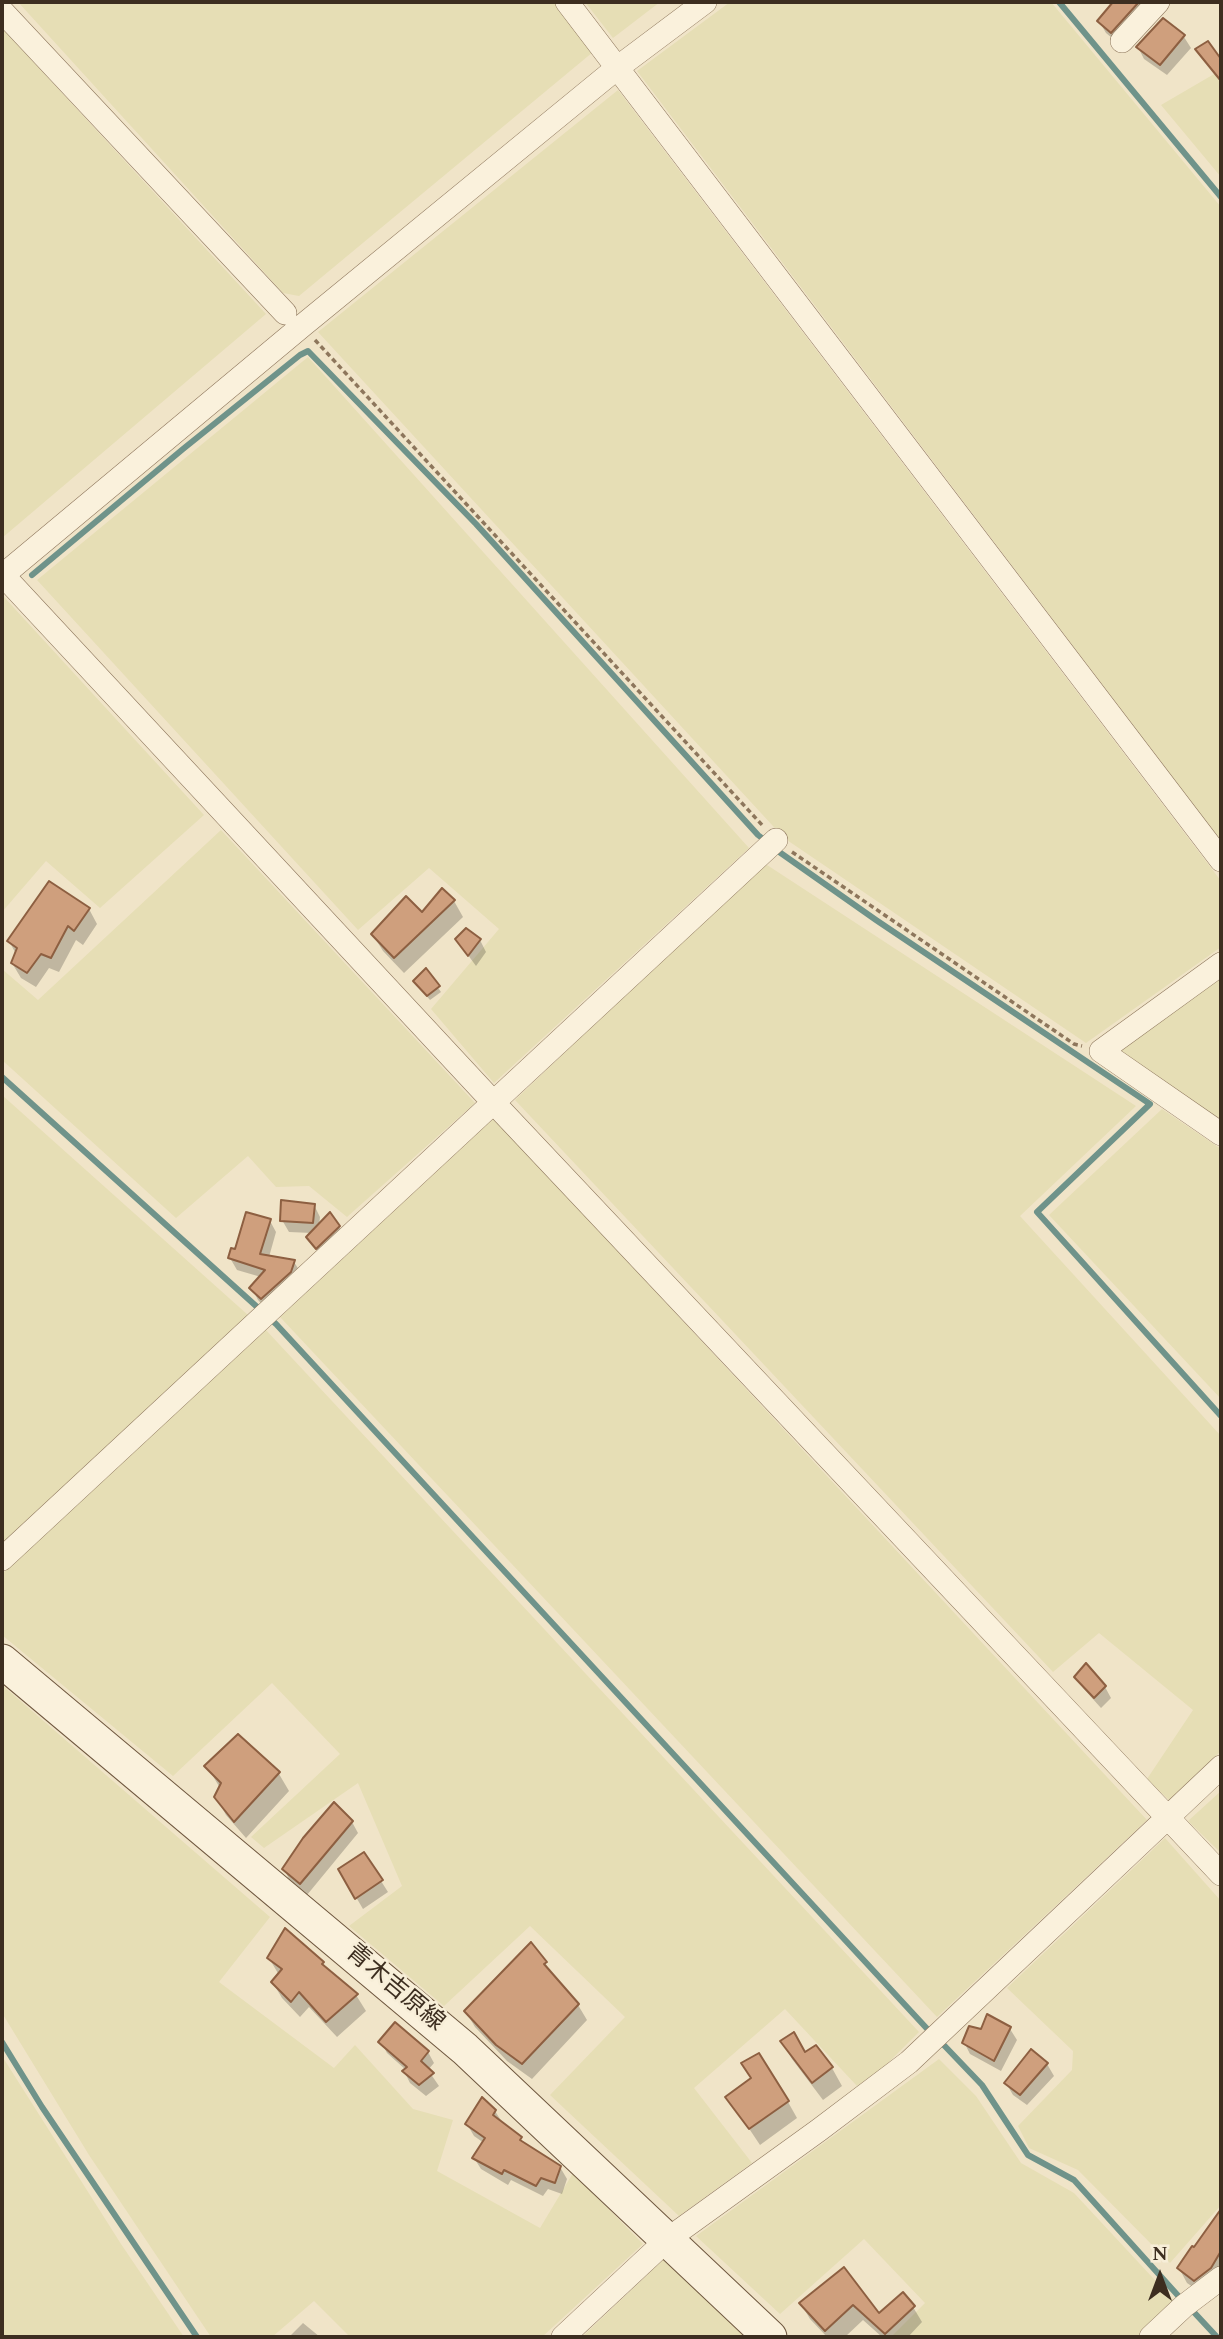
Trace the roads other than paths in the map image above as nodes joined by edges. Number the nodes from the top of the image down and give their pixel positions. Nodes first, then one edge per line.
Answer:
1 (566, 2) edge
2 (705, 2) edge
3 (1158, 2) edge
4 (2, 11) edge
5 (1122, 41) dead end
6 (617, 68) junction
7 (294, 320) junction
8 (2, 576) edge
9 (776, 840) road end
10 (1221, 860) edge
11 (1221, 964) edge
12 (494, 1103) junction
13 (1221, 1134) edge
14 (2, 1559) edge
15 (2, 1661) edge
16 (1221, 1767) edge
17 (1168, 1817) junction
18 (1221, 1874) edge
19 (668, 2239) junction
20 (1221, 2278) edge
21 (563, 2337) edge
22 (770, 2337) edge
23 (1151, 2337) edge

1 - 6 street
2 - 6 street
3 - 5 street
4 - 7 street
6 - 7 street
6 - 10 street
7 - 8 street
8 - 12 street
9 - 12 street
11 - 13 street
12 - 14 street
12 - 17 street
15 - 19 main road, 青木吉原線
16 - 17 street
17 - 18 street
17 - 19 street
19 - 21 street
19 - 22 main road, 青木吉原線
20 - 23 street

